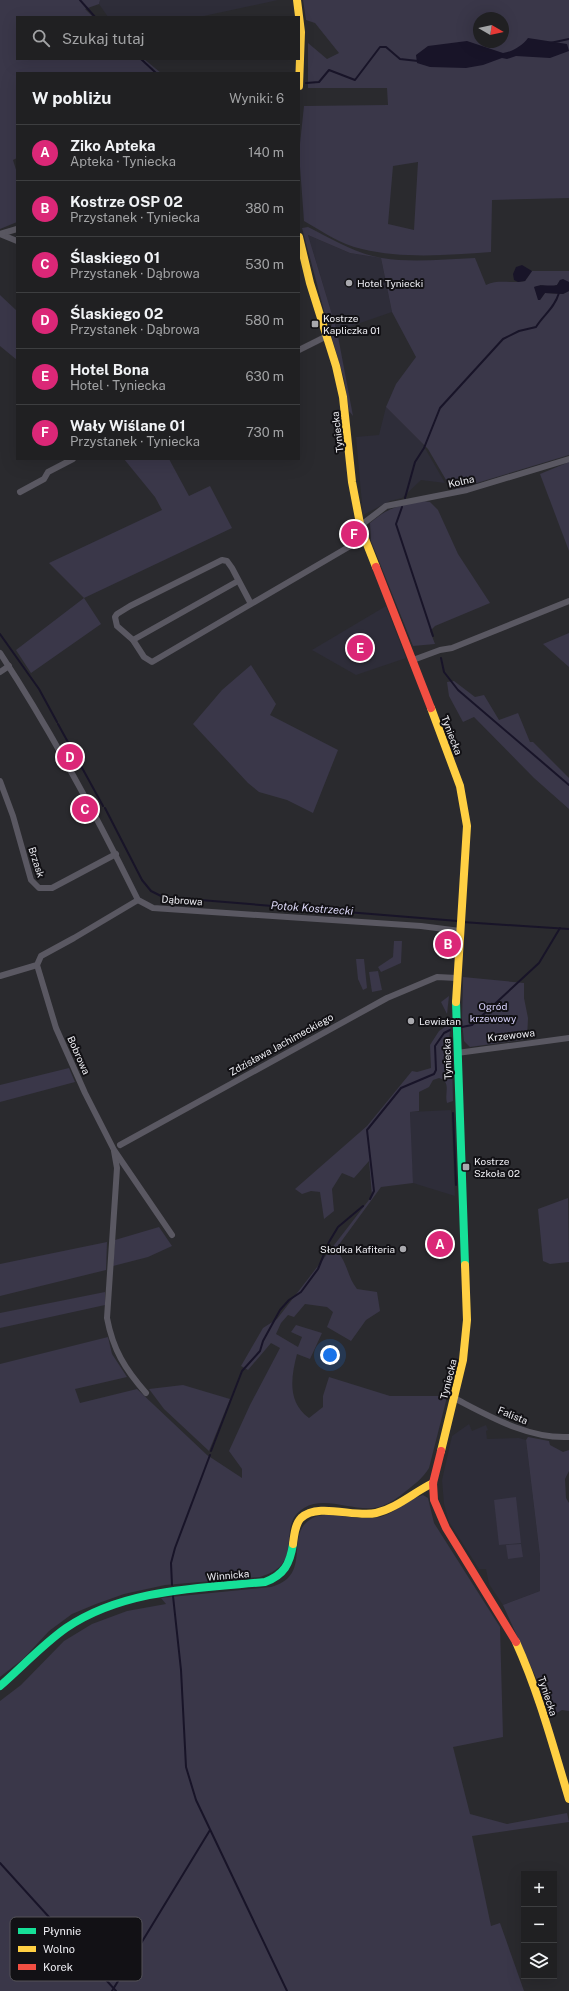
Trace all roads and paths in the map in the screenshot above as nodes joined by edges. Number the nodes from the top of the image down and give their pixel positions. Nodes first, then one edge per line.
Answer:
1 (296, 0) edge
2 (300, 72) edge
3 (16, 229) edge
4 (0, 234) edge
5 (16, 241) edge
6 (300, 241) edge
7 (327, 336) junction
8 (300, 350) edge
9 (569, 459) edge
10 (71, 460) edge
11 (20, 492) dead end
12 (360, 526) junction
13 (364, 538) junction
14 (238, 581) junction
15 (569, 601) edge
16 (251, 604) junction
17 (133, 640) junction
18 (0, 653) edge
19 (413, 660) junction
20 (9, 666) junction
21 (0, 672) edge
22 (0, 781) edge
23 (116, 854) junction
24 (138, 900) junction
25 (461, 928) junction
26 (36, 965) junction
27 (0, 976) edge
28 (457, 978) junction
29 (569, 1038) edge
30 (457, 1053) junction
31 (120, 1145) dead end
32 (114, 1150) junction
33 (172, 1235) dead end
34 (146, 1394) dead end
35 (454, 1398) junction
36 (569, 1437) edge
37 (432, 1483) junction
38 (0, 1686) edge
39 (569, 1798) edge

1 - 2 street
3 - 4 street
4 - 5 street
6 - 7 street, Tyniecka
7 - 8 street
7 - 12 street, Tyniecka
9 - 12 street, Kolna
10 - 11 street
12 - 13 street, Tyniecka
13 - 16 street
13 - 19 street, Tyniecka
14 - 16 street
14 - 17 street
14 - 17 street
15 - 19 street
16 - 17 street
18 - 20 street
19 - 25 street, Tyniecka
20 - 21 street
20 - 23 street
22 - 23 street, Brzask
23 - 24 street
24 - 25 street, Dąbrowa
24 - 26 street
25 - 28 street, Tyniecka
26 - 27 street
26 - 32 street, Bobrowa
28 - 30 street, Tyniecka
28 - 31 street, Zdzisława Jachimeckiego
29 - 30 street, Krzewowa
30 - 35 street, Tyniecka
32 - 33 street, Bobrowa
32 - 34 street, Bobrowa
35 - 36 street, Falista
35 - 37 street, Tyniecka
37 - 38 street, Winnicka
37 - 39 street, Tyniecka

